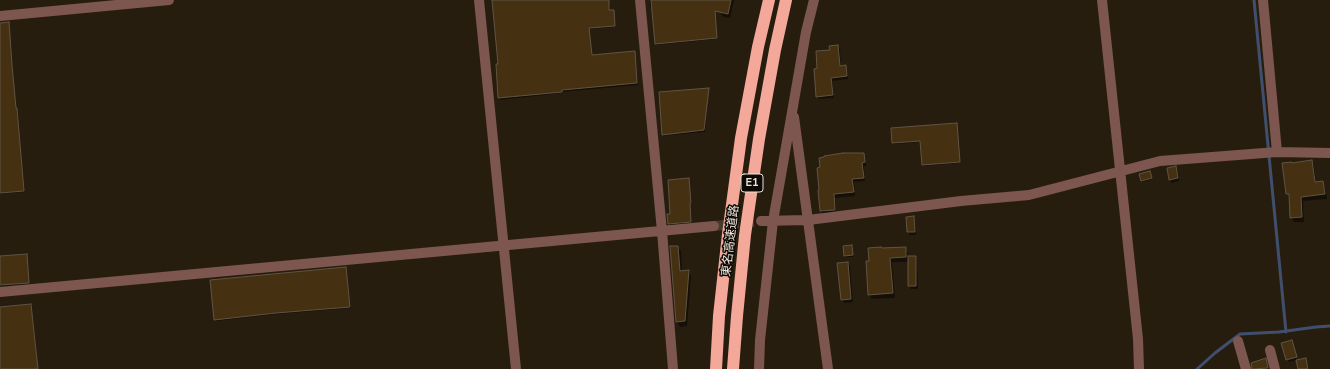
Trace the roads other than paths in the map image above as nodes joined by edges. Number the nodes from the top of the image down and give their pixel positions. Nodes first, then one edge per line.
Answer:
1 (169, 0) edge
2 (479, 0) edge
3 (640, 0) edge
4 (769, 0) edge
5 (786, 0) edge
6 (814, 0) edge
7 (1102, 0) edge
8 (1262, 0) edge
9 (0, 16) edge
10 (793, 107) junction
11 (1277, 152) junction
12 (1330, 153) edge
13 (1120, 172) junction
14 (808, 220) junction
15 (761, 221) tunnel mouth
16 (773, 221) junction
17 (714, 226) tunnel mouth
18 (662, 231) junction
19 (504, 245) junction
20 (0, 292) edge
21 (1238, 341) dead end
22 (1270, 350) dead end
23 (516, 369) edge
24 (673, 369) edge
25 (716, 369) edge
26 (733, 369) edge
27 (759, 369) edge
28 (828, 369) edge
29 (1139, 369) edge
30 (1246, 369) edge
31 (1275, 369) edge

1 - 9 street
2 - 19 street
3 - 18 street
4 - 25 highway, 東名高速道路 / E1
5 - 26 highway, 東名高速道路 / E1
6 - 10 street
7 - 13 street
8 - 11 street
10 - 14 street
10 - 16 street
11 - 12 street
11 - 13 street
13 - 14 street
13 - 29 street
14 - 16 street
14 - 28 street
15 - 16 street
16 - 27 street
17 - 18 street
18 - 19 street
18 - 24 street
19 - 20 street
19 - 23 street
21 - 30 street
22 - 31 street

